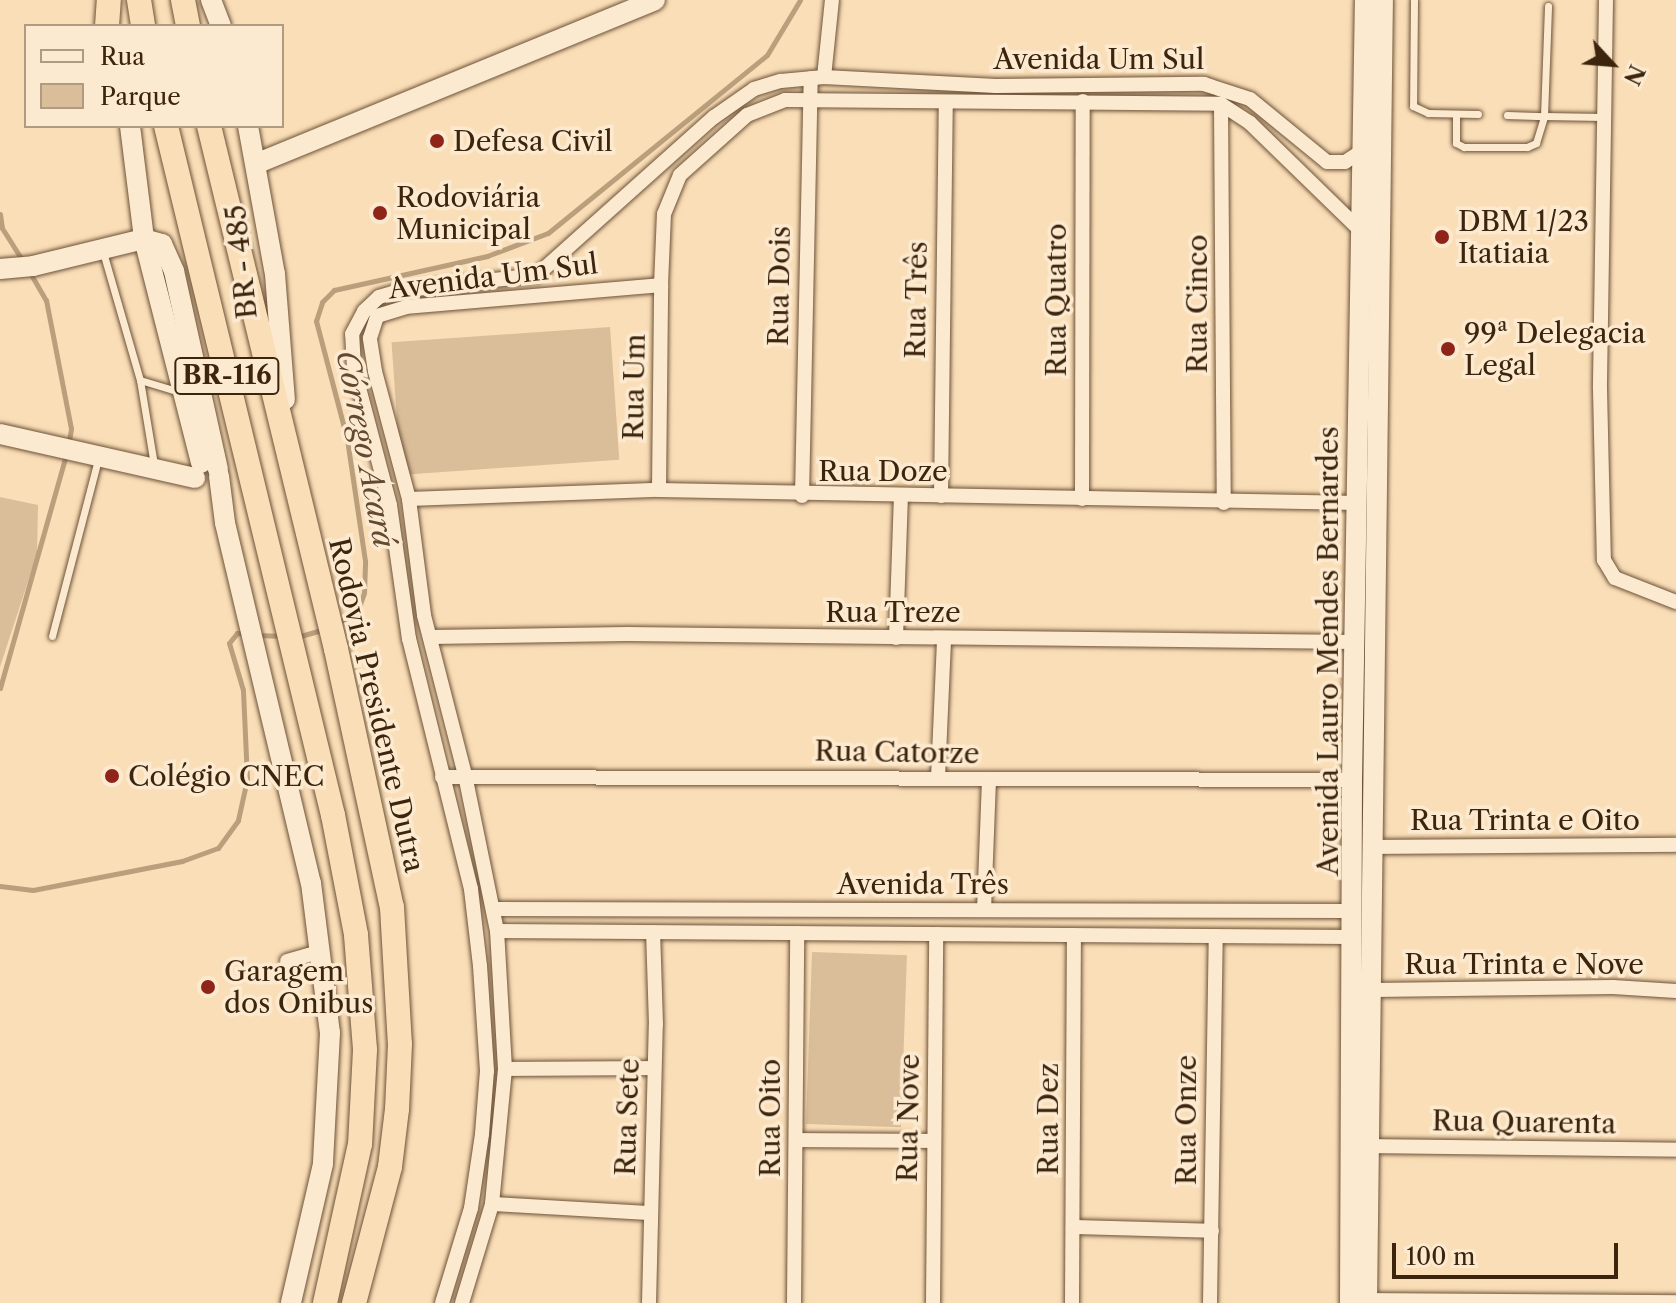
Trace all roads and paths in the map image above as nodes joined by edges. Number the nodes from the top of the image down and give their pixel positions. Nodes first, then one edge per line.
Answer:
1 (101, 0) edge
2 (109, 0) edge
3 (139, 0) edge
4 (183, 0) edge
5 (211, 0) edge
6 (655, 0) edge
7 (832, 0) edge
8 (1365, 0) edge
9 (1383, 0) edge
10 (1414, 0) edge
11 (1606, 0) edge
12 (1548, 6) dead end
13 (107, 24) edge
14 (107, 24) edge
15 (143, 24) edge
16 (188, 24) edge
17 (220, 24) edge
18 (818, 77) junction
19 (864, 79) junction
20 (1144, 84) junction
21 (1057, 94) junction
22 (812, 99) junction
23 (1083, 101) junction
24 (863, 102) junction
25 (1145, 102) junction
26 (946, 104) junction
27 (1221, 104) junction
28 (1262, 107) junction
29 (1373, 113) junction
30 (1456, 114) junction
31 (1478, 114) dead end
32 (1507, 115) dead end
33 (1544, 116) junction
34 (714, 117) junction
35 (1604, 117) junction
36 (1250, 123) junction
37 (130, 128) edge
38 (166, 128) edge
39 (209, 128) edge
40 (249, 128) edge
41 (727, 132) junction
42 (1362, 151) junction
43 (258, 163) junction
44 (1380, 227) junction
45 (1358, 228) junction
46 (144, 239) junction
47 (102, 250) junction
48 (0, 269) edge
49 (537, 275) junction
50 (661, 285) junction
51 (541, 294) junction
52 (1370, 308) junction
53 (140, 380) junction
54 (180, 392) junction
55 (0, 434) edge
56 (90, 455) junction
57 (155, 469) junction
58 (202, 474) junction
59 (296, 487) junction
60 (659, 490) junction
61 (802, 496) junction
62 (941, 496) junction
63 (901, 497) junction
64 (409, 499) junction
65 (1082, 499) junction
66 (1224, 503) junction
67 (1358, 503) junction
68 (1367, 573) junction
69 (1676, 602) edge
70 (52, 636) dead end
71 (431, 637) junction
72 (896, 638) junction
73 (944, 638) junction
74 (1356, 642) junction
75 (1364, 701) junction
76 (451, 721) junction
77 (432, 726) junction
78 (465, 775) junction
79 (442, 777) junction
80 (938, 778) junction
81 (989, 780) junction
82 (1352, 780) junction
83 (478, 840) junction
84 (460, 841) junction
85 (1676, 845) edge
86 (1373, 847) junction
87 (1360, 897) junction
88 (494, 909) junction
89 (594, 909) junction
90 (736, 909) junction
91 (847, 909) junction
92 (984, 910) junction
93 (1026, 910) junction
94 (1155, 910) junction
95 (1273, 910) junction
96 (497, 931) junction
97 (597, 932) junction
98 (653, 932) junction
99 (736, 933) junction
100 (797, 933) junction
101 (850, 934) junction
102 (936, 934) junction
103 (1026, 935) junction
104 (1074, 935) junction
105 (1156, 936) junction
106 (1216, 936) junction
107 (1273, 936) junction
108 (1351, 937) junction
109 (1372, 937) junction
110 (322, 951) junction
111 (287, 961) dead end
112 (1373, 990) junction
113 (1676, 991) edge
114 (482, 993) junction
115 (503, 997) junction
116 (1361, 1058) junction
117 (654, 1068) junction
118 (505, 1069) junction
119 (482, 1134) junction
120 (499, 1137) junction
121 (797, 1140) junction
122 (933, 1141) junction
123 (1370, 1146) junction
124 (1676, 1150) edge
125 (492, 1204) junction
126 (650, 1213) junction
127 (1360, 1215) junction
128 (1073, 1227) junction
129 (1212, 1231) junction
130 (455, 1266) junction
131 (470, 1274) junction
132 (1361, 1302) edge
133 (1676, 1302) edge
134 (291, 1303) edge
135 (325, 1303) edge
136 (354, 1303) edge
137 (442, 1303) edge
138 (462, 1303) edge
139 (649, 1303) edge
140 (794, 1303) edge
141 (933, 1303) edge
142 (1072, 1303) edge
143 (1210, 1303) edge

1 - 13 street
2 - 14 highway
3 - 15 highway
4 - 16 highway
5 - 17 street
6 - 43 street
7 - 18 street, Rua Dois
8 - 29 street, Avenida Lauro Mendes Bernardes
9 - 29 street, Avenida Lauro Mendes Bernardes
10 - 30 lane
11 - 35 street
12 - 33 lane
18 - 19 street, Avenida Um Sul
18 - 22 street, Rua Dois
18 - 34 street, Avenida Um Sul
19 - 21 street, Avenida Um Sul
19 - 24 street
20 - 21 street, Avenida Um Sul
20 - 25 street
20 - 28 street, Avenida Um Sul
21 - 23 street, Avenida Um Sul
21 - 26 street, Avenida Um Sul
22 - 24 street, Avenida Um Sul
22 - 41 street, Avenida Um Sul
22 - 61 street, Rua Dois
23 - 25 street, Avenida Um Sul
23 - 65 street, Rua Quatro
24 - 26 street, Avenida Um Sul
25 - 27 street, Avenida Um Sul
26 - 62 street, Rua Três
27 - 36 street, Avenida Um Sul
27 - 66 street, Rua Cinco
28 - 36 street
28 - 42 street, Avenida Um Sul
29 - 42 street, Avenida Lauro Mendes Bernardes
29 - 44 street, Avenida Lauro Mendes Bernardes
30 - 31 lane
30 - 33 lane
32 - 33 lane
33 - 35 lane
34 - 41 street
34 - 49 street, Avenida Um Sul
35 - 69 street
36 - 45 street, Avenida Um Sul
37 - 46 street
38 - 135 highway, BR-116
39 - 59 highway, Rodovia Presidente Dutra / BR-116
40 - 43 street, BR - 485
41 - 50 street, Avenida Um Sul
42 - 45 street, Avenida Lauro Mendes Bernardes
43 - 59 street, BR - 485
44 - 45 street
44 - 52 street, Avenida Lauro Mendes Bernardes
45 - 52 street, Avenida Lauro Mendes Bernardes
46 - 47 street
46 - 54 street
46 - 58 street
47 - 48 street
47 - 53 lane
49 - 51 street
49 - 77 street, Avenida Um Sul
50 - 51 street, Avenida Um Sul
50 - 60 street, Rua Um
51 - 64 street, Avenida Um Sul
52 - 67 street, Avenida Lauro Mendes Bernardes
52 - 68 street, Avenida Lauro Mendes Bernardes
53 - 54 lane
53 - 57 lane
54 - 58 street
55 - 56 street
56 - 57 street
56 - 70 lane
57 - 58 street
58 - 110 street
59 - 136 highway, Rodovia Presidente Dutra / BR-116
60 - 61 street, Rua Doze
60 - 64 street, Rua Doze
61 - 63 street, Rua Doze
62 - 63 street, Rua Doze
62 - 65 street, Rua Doze
63 - 72 street
64 - 71 street, Avenida Um Sul
65 - 66 street, Rua Doze
66 - 67 street, Rua Doze
67 - 68 street, Avenida Lauro Mendes Bernardes
68 - 74 street, Avenida Lauro Mendes Bernardes
68 - 75 street, Avenida Lauro Mendes Bernardes
71 - 72 street, Rua Treze
71 - 76 street, Avenida Um Sul
72 - 73 street, Rua Treze
73 - 74 street, Rua Treze
73 - 80 street
74 - 75 street, Avenida Lauro Mendes Bernardes
75 - 82 street, Avenida Lauro Mendes Bernardes
75 - 86 street, Avenida Lauro Mendes Bernardes
76 - 77 street
76 - 78 street, Avenida Um Sul
77 - 79 street, Avenida Um Sul
78 - 79 street, Rua Catorze
78 - 80 street, Rua Catorze
78 - 83 street, Avenida Um Sul
79 - 84 street, Avenida Um Sul
80 - 81 street, Rua Catorze
81 - 82 street, Rua Catorze
81 - 92 street
82 - 87 street, Avenida Lauro Mendes Bernardes
83 - 84 street
83 - 88 street, Avenida Um Sul
84 - 114 street, Avenida Um Sul
85 - 86 street, Rua Trinta e Oito
86 - 87 street, Avenida Lauro Mendes Bernardes
87 - 95 street, Avenida Três
87 - 108 street, Avenida Lauro Mendes Bernardes
87 - 109 street, Avenida Lauro Mendes Bernardes
88 - 89 street, Avenida Três
88 - 96 street, Avenida Um Sul
89 - 90 street, Avenida Três
89 - 97 street
90 - 91 street, Avenida Três
90 - 99 street
91 - 92 street, Avenida Três
91 - 101 street
92 - 93 street, Avenida Três
93 - 94 street, Avenida Três
93 - 103 street
94 - 95 street, Avenida Três
94 - 105 street
95 - 107 street
96 - 97 street, Avenida Três
96 - 115 street, Avenida Um Sul
97 - 98 street, Avenida Três
98 - 99 street, Avenida Três
98 - 117 street, Rua Sete
99 - 100 street, Avenida Três
100 - 101 street, Avenida Três
100 - 121 street, Rua Oito
101 - 102 street, Avenida Três
102 - 103 street, Avenida Três
102 - 122 street, Rua Nove
103 - 104 street, Avenida Três
104 - 105 street, Avenida Três
104 - 128 street, Rua Dez
105 - 106 street, Avenida Três
106 - 107 street, Avenida Três
106 - 129 street, Rua Onze
107 - 108 street, Avenida Três
108 - 109 street
108 - 116 street, Avenida Lauro Mendes Bernardes
109 - 112 street, Avenida Lauro Mendes Bernardes
110 - 111 street
110 - 134 street
112 - 113 street, Rua Trinta e Nove
112 - 116 street, Avenida Lauro Mendes Bernardes
114 - 115 street
114 - 119 street, Avenida Um Sul
115 - 118 street, Avenida Um Sul
116 - 123 street, Avenida Lauro Mendes Bernardes
116 - 127 street, Avenida Lauro Mendes Bernardes
117 - 118 street
117 - 126 street, Rua Sete
118 - 120 street, Avenida Um Sul
119 - 120 street
119 - 130 street, Avenida Um Sul
120 - 125 street, Avenida Um Sul
121 - 122 street
121 - 140 street, Rua Oito
122 - 141 street, Rua Nove
123 - 124 street, Rua Quarenta
123 - 127 street, Avenida Lauro Mendes Bernardes
125 - 126 street
125 - 131 street, Avenida Um Sul
126 - 139 street, Rua Sete
127 - 132 street, Avenida Lauro Mendes Bernardes
128 - 129 street
128 - 142 street, Rua Dez
129 - 143 street, Rua Onze
130 - 131 street
130 - 137 street, Avenida Um Sul
131 - 138 street, Avenida Um Sul
132 - 133 street

